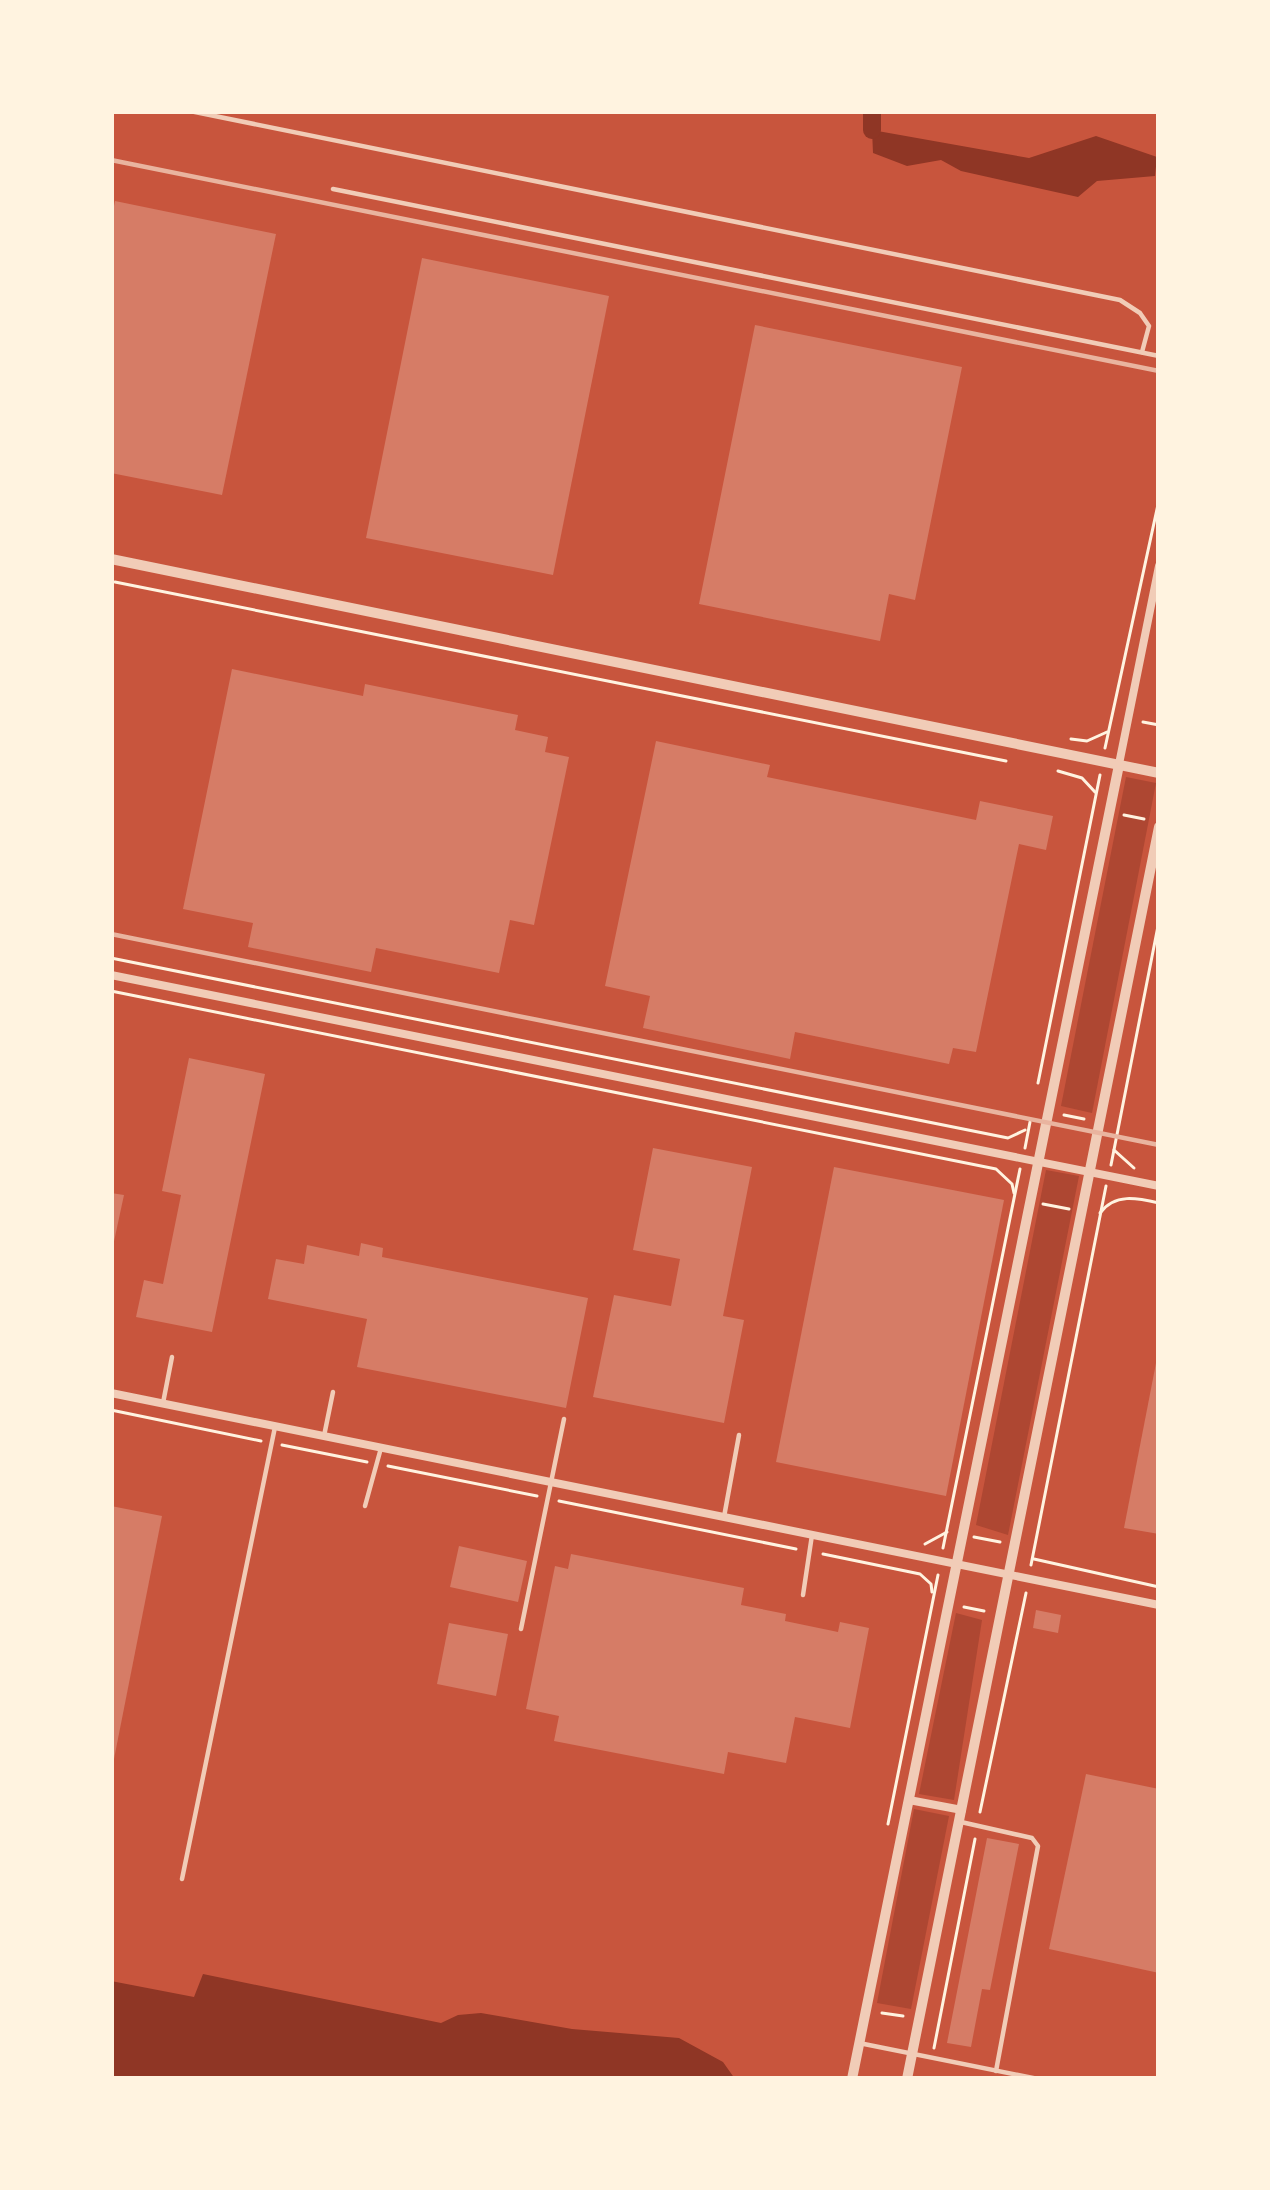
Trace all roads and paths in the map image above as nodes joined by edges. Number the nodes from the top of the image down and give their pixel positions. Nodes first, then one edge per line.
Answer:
1 (190, 111) edge
2 (333, 189) dead end
3 (1142, 352) junction
4 (1159, 356) edge
5 (1159, 500) edge
6 (111, 559) edge
7 (1159, 566) edge
8 (115, 582) dead end
9 (1109, 731) junction
10 (1057, 738) dead end
11 (1006, 760) dead end
12 (1102, 762) junction
13 (1119, 765) junction
14 (1058, 771) dead end
15 (1159, 773) edge
16 (1096, 793) dead end
17 (1093, 809) dead end
18 (1109, 812) junction
19 (1159, 825) edge
20 (1159, 921) edge
21 (111, 958) edge
22 (111, 975) edge
23 (111, 991) edge
24 (1050, 1112) junction
25 (1101, 1123) junction
26 (1029, 1128) dead end
27 (1114, 1150) junction
28 (1040, 1160) junction
29 (1091, 1171) junction
30 (1147, 1171) dead end
31 (1109, 1174) junction
32 (1159, 1186) edge
33 (1031, 1201) junction
34 (1159, 1202) edge
35 (1083, 1213) junction
36 (1099, 1215) junction
37 (172, 1357) dead end
38 (333, 1392) dead end
39 (111, 1393) edge
40 (163, 1403) junction
41 (111, 1410) edge
42 (564, 1420) dead end
43 (275, 1427) junction
44 (740, 1435) dead end
45 (324, 1436) junction
46 (272, 1443) junction
47 (381, 1448) junction
48 (379, 1464) junction
49 (551, 1482) junction
50 (548, 1499) junction
51 (365, 1506) dead end
52 (724, 1517) junction
53 (812, 1535) junction
54 (809, 1552) junction
55 (941, 1562) junction
56 (956, 1565) junction
57 (1008, 1576) junction
58 (1029, 1579) junction
59 (1159, 1587) edge
60 (803, 1595) dead end
61 (933, 1600) junction
62 (948, 1604) junction
63 (1159, 1605) edge
64 (1001, 1614) junction
65 (520, 1629) dead end
66 (908, 1799) junction
67 (961, 1816) junction
68 (978, 1825) junction
69 (182, 1879) dead end
70 (866, 2009) junction
71 (920, 2019) junction
72 (859, 2043) junction
73 (912, 2054) junction
74 (932, 2058) junction
75 (996, 2071) junction
76 (852, 2079) edge
77 (907, 2079) edge
78 (1038, 2079) edge

1 - 3 lane
2 - 3 lane
3 - 4 lane
5 - 9 path
6 - 12 street
7 - 13 street
8 - 11 path
9 - 10 path
9 - 12 path
12 - 13 street
13 - 15 street
13 - 18 street
14 - 16 path
17 - 18 path
18 - 19 path
18 - 24 street
19 - 25 street
20 - 27 path
21 - 26 path
22 - 28 street
23 - 33 path
24 - 25 path
24 - 28 street
25 - 29 street
27 - 30 path
27 - 31 path
28 - 29 street
28 - 33 street
29 - 31 street
29 - 35 street
31 - 32 street
31 - 36 path
33 - 35 path
33 - 56 street
34 - 36 path
35 - 57 street
36 - 59 path
37 - 40 lane
38 - 45 lane
39 - 40 street
40 - 43 street
41 - 46 path
42 - 49 lane
43 - 45 street
43 - 46 lane
44 - 52 lane
45 - 47 street
46 - 48 path
46 - 69 lane
47 - 48 lane
47 - 49 street
48 - 50 path
48 - 51 lane
49 - 50 lane
49 - 52 street
50 - 54 path
50 - 65 lane
52 - 53 street
53 - 54 lane
53 - 55 street
54 - 60 lane
54 - 61 path
55 - 56 street
55 - 61 path
56 - 57 street
56 - 62 street
57 - 58 street
57 - 64 street
58 - 63 street
58 - 68 path
61 - 62 path
62 - 64 path
62 - 66 street
64 - 67 street
66 - 67 street
66 - 70 street
67 - 68 lane
67 - 71 street
68 - 74 path
68 - 75 lane
70 - 71 path
70 - 72 street
71 - 73 street
72 - 73 lane
72 - 76 street
73 - 74 lane
73 - 77 street
74 - 75 lane
75 - 78 lane

